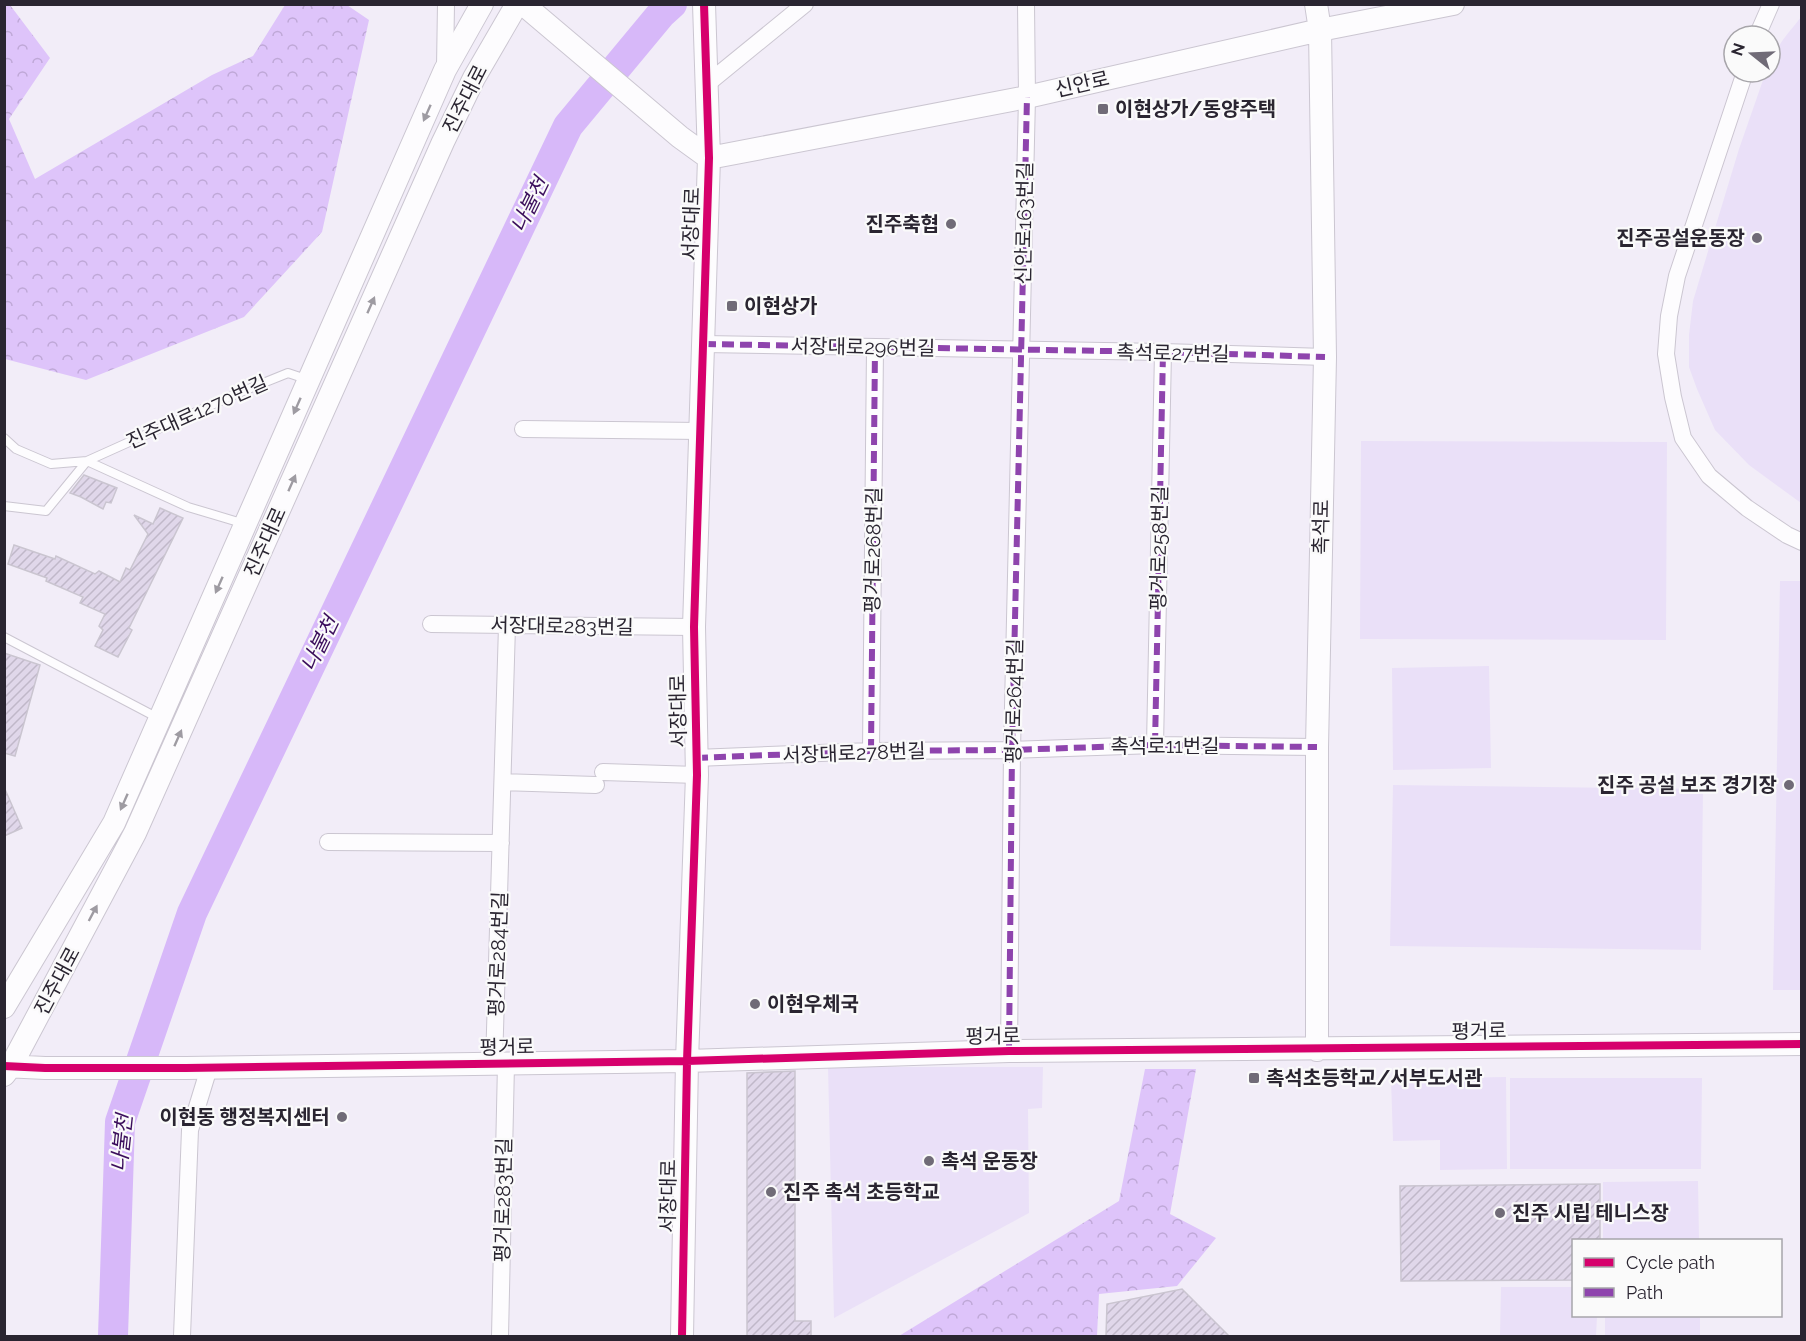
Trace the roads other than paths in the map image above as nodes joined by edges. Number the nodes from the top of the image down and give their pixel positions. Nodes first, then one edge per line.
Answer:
1 (446, 4) edge
2 (482, 4) edge
3 (517, 4) edge
4 (523, 4) edge
5 (704, 4) edge
6 (806, 4) edge
7 (1026, 4) edge
8 (1316, 4) edge
9 (1453, 4) edge
10 (1771, 4) edge
11 (1762, 24) edge
12 (1320, 30) junction
13 (445, 70) junction
14 (707, 84) junction
15 (1741, 84) edge
16 (1027, 97) junction
17 (709, 158) junction
18 (704, 344) junction
19 (875, 348) junction
20 (1022, 350) junction
21 (1163, 352) junction
22 (1324, 357) junction
23 (309, 380) junction
24 (524, 429) dead end
25 (701, 431) junction
26 (4, 438) edge
27 (87, 461) junction
28 (4, 506) edge
29 (245, 525) junction
30 (1802, 542) edge
31 (430, 624) dead end
32 (507, 626) junction
33 (694, 627) junction
34 (4, 637) edge
35 (160, 719) junction
36 (1155, 745) junction
37 (1317, 747) junction
38 (1012, 750) junction
39 (871, 751) junction
40 (696, 767) junction
41 (503, 782) junction
42 (328, 842) dead end
43 (501, 843) junction
44 (4, 1007) edge
45 (1802, 1044) edge
46 (1317, 1050) junction
47 (1009, 1051) junction
48 (687, 1062) junction
49 (500, 1064) junction
50 (209, 1068) junction
51 (7, 1069) edge
52 (182, 1336) edge
53 (500, 1336) edge
54 (682, 1336) edge

1 - 13 street
2 - 13 street, 진주대로
51 -> 3 street, 진주대로
4 - 17 street
5 - 14 street, 서장대로
6 - 14 street
7 - 16 street, 신안로163번길
8 - 12 street, 촉석로
9 - 12 street, 신안로
10 - 11 street
12 - 16 street, 신안로
12 - 22 street, 촉석로
13 -> 23 street, 진주대로
14 - 17 street, 서장대로
15 - 30 street
16 - 17 street, 신안로
16 - 20 street, 신안로163번길
17 - 18 street, 서장대로
18 - 19 street, 서장대로296번길
18 - 25 street, 서장대로
19 - 20 street, 서장대로296번길
19 - 39 street, 평거로268번길
20 - 21 street, 촉석로27번길
20 - 38 street, 평거로264번길
21 - 22 street, 촉석로27번길
21 - 36 street, 평거로258번길
22 - 37 street, 촉석로
23 - 27 lane, 진주대로1270번길
23 -> 29 street, 진주대로
24 - 25 street
25 - 33 street, 서장대로
26 - 27 lane, 진주대로1270번길
27 - 28 lane, 진주대로1270번길
27 - 29 lane
29 -> 35 street, 진주대로
31 - 32 street, 서장대로283번길
32 - 33 street, 서장대로283번길
32 - 41 street, 평거로284번길
33 - 40 street, 서장대로
34 - 35 lane
35 -> 44 street, 진주대로
36 - 37 street, 촉석로11번길
36 - 38 street, 촉석로11번길
37 - 46 street, 촉석로
38 - 39 street, 서장대로278번길
38 - 47 street, 평거로264번길
39 - 40 street, 서장대로278번길
40 - 41 street, 서장대로
40 - 48 street, 서장대로
41 - 43 street, 평거로284번길
42 - 43 street
43 - 49 street, 평거로284번길
45 - 46 street, 평거로
46 - 47 street, 평거로
47 - 48 street, 평거로
48 - 49 street, 평거로
48 - 54 street, 서장대로
49 - 50 street, 평거로
49 - 53 street, 평거로283번길
50 - 51 street, 평거로
50 - 52 street

